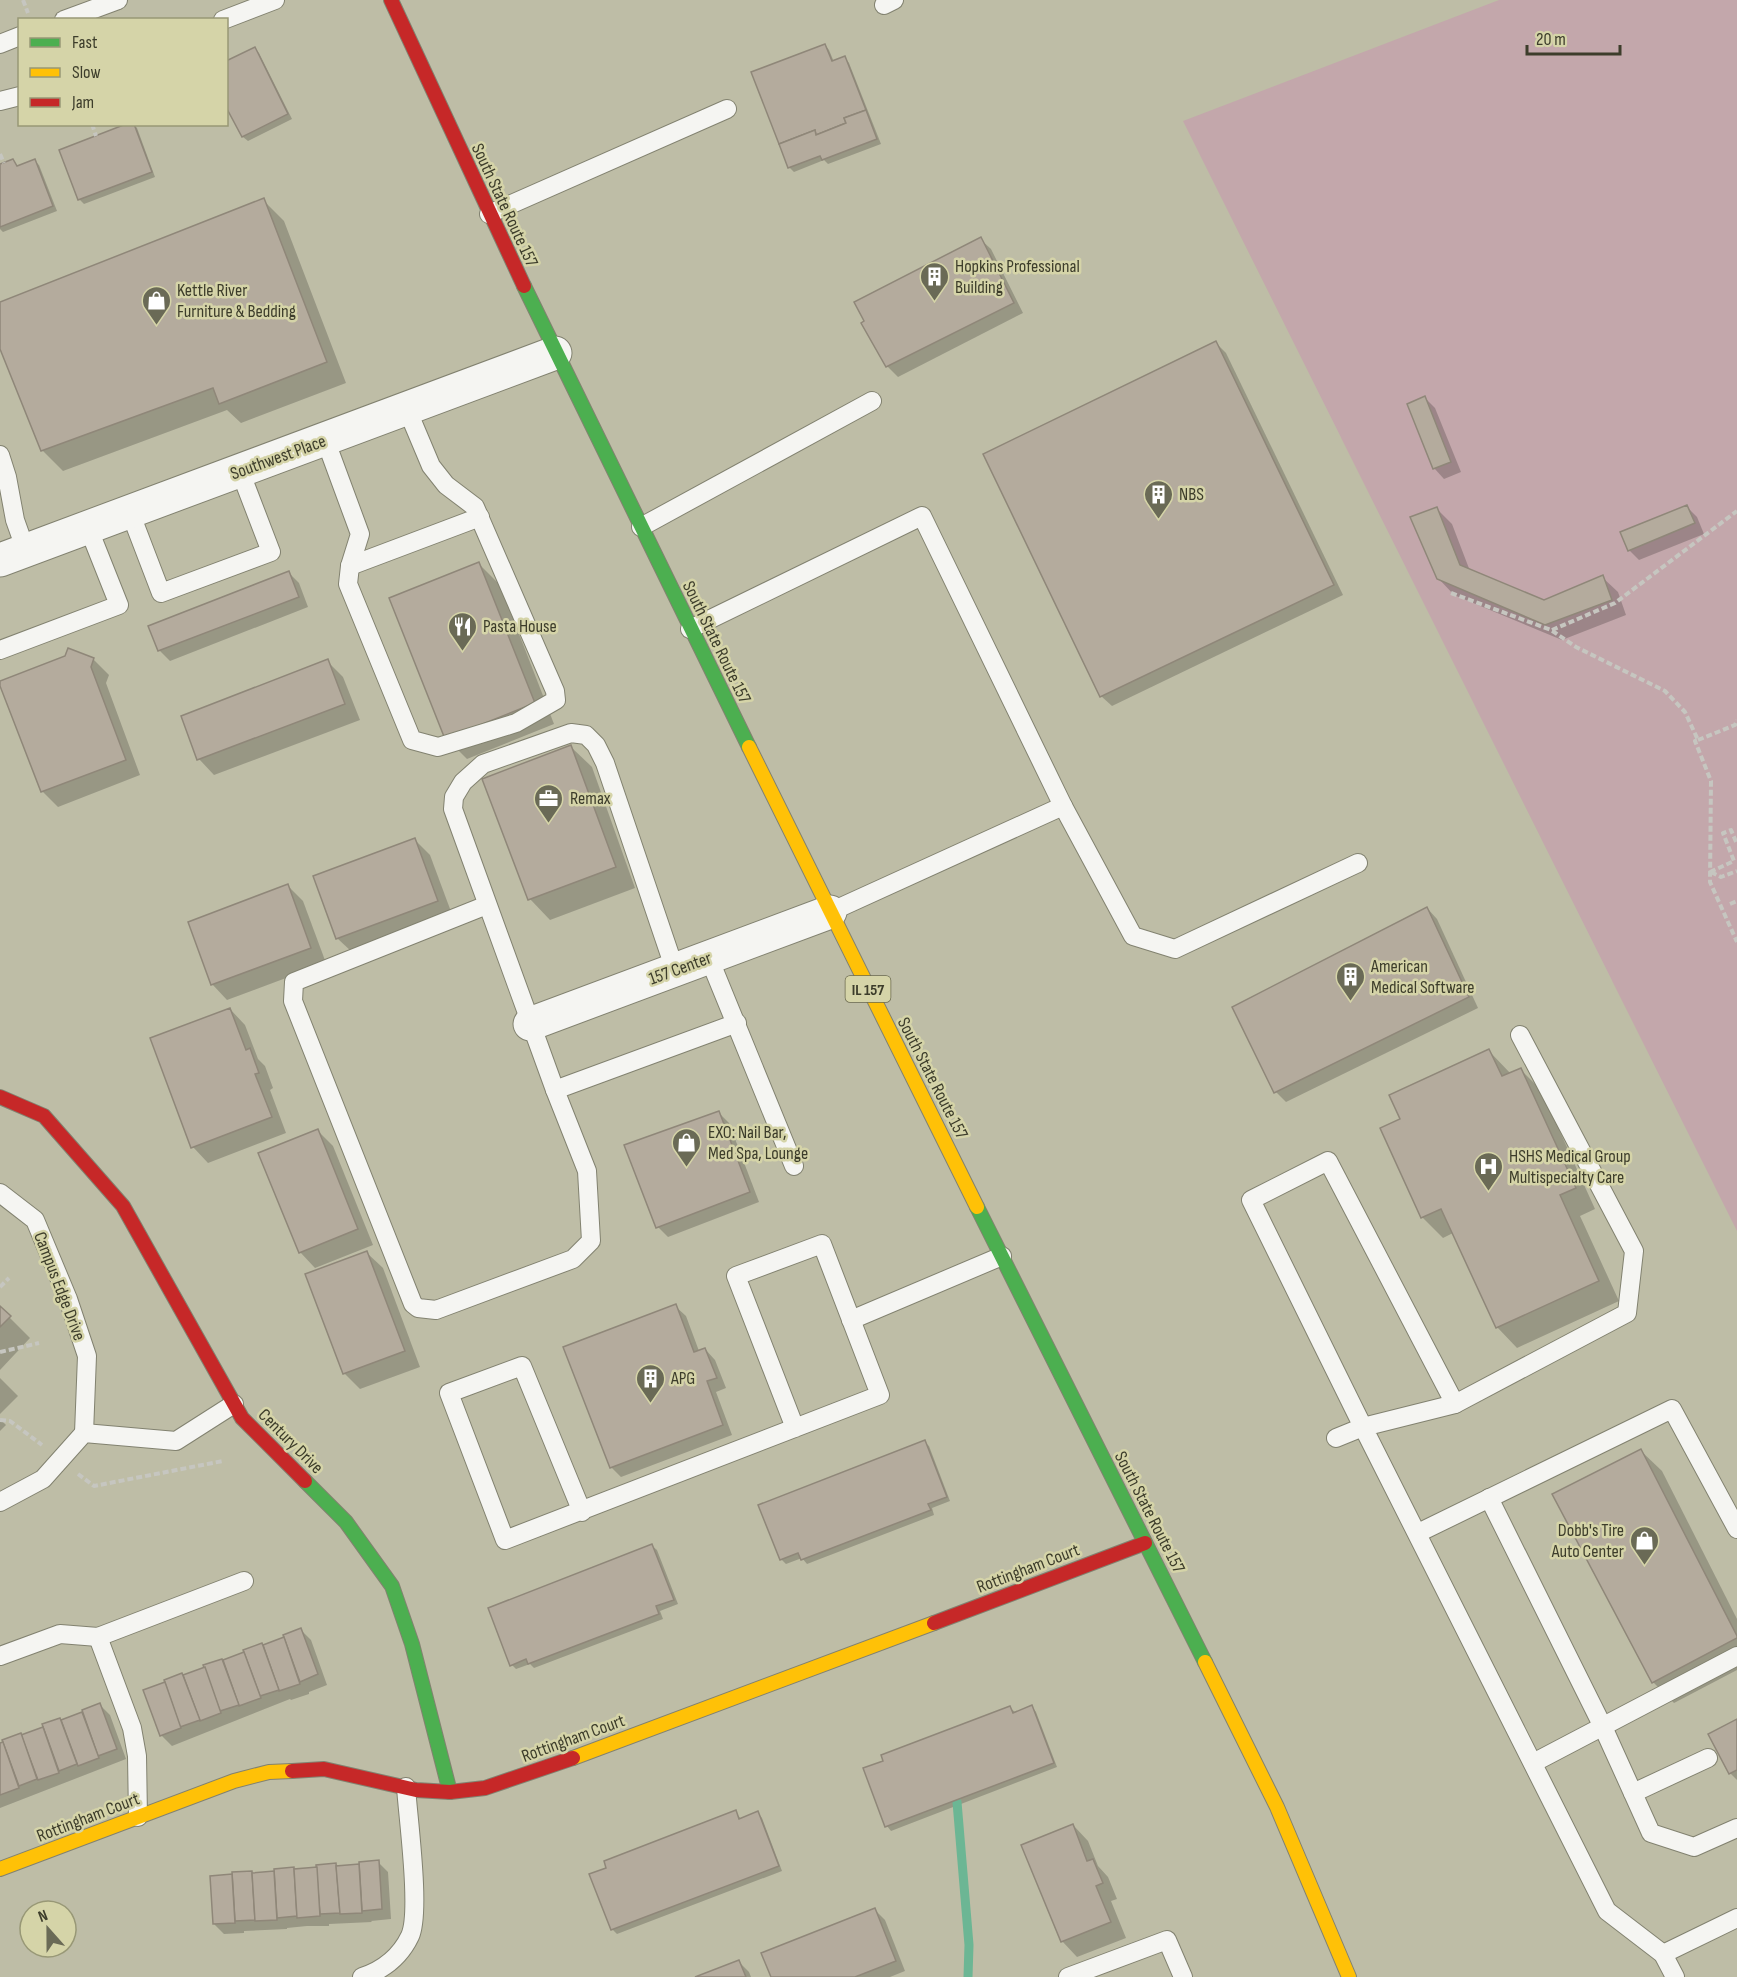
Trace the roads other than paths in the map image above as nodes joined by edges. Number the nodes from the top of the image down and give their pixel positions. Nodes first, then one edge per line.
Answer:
1 (117, 0) edge
2 (275, 0) edge
3 (391, 0) edge
4 (69, 18) edge
5 (228, 18) edge
6 (18, 37) edge
7 (0, 44) edge
8 (18, 96) edge
9 (0, 101) edge
10 (727, 109) dead end
11 (489, 214) junction
12 (555, 353) junction
13 (872, 400) dead end
14 (407, 409) junction
15 (325, 439) junction
16 (0, 455) edge
17 (240, 471) junction
18 (130, 512) junction
19 (480, 517) junction
20 (88, 527) junction
21 (640, 527) junction
22 (13, 556) edge
23 (350, 566) junction
24 (690, 629) junction
25 (0, 650) edge
26 (1063, 806) junction
27 (1358, 863) dead end
28 (487, 905) junction
29 (830, 912) junction
30 (709, 958) junction
31 (675, 970) junction
32 (737, 1023) junction
33 (530, 1024) junction
34 (1520, 1035) dead end
35 (555, 1090) junction
36 (0, 1097) edge
37 (794, 1166) dead end
38 (0, 1193) edge
39 (1002, 1256) junction
40 (851, 1320) junction
41 (234, 1404) junction
42 (1455, 1404) junction
43 (1364, 1427) junction
44 (795, 1428) junction
45 (84, 1433) junction
46 (1336, 1438) dead end
47 (1489, 1498) junction
48 (0, 1502) edge
49 (582, 1512) junction
50 (1737, 1529) edge
51 (1418, 1533) junction
52 (1145, 1543) junction
53 (244, 1581) dead end
54 (98, 1637) junction
55 (0, 1656) edge
56 (1737, 1656) edge
57 (1603, 1727) junction
58 (1708, 1758) dead end
59 (1533, 1763) junction
60 (406, 1787) junction
61 (450, 1792) junction
62 (1633, 1793) junction
63 (138, 1817) junction
64 (1737, 1828) edge
65 (0, 1869) edge
66 (1737, 1918) edge
67 (1663, 1954) junction
68 (362, 1977) edge
69 (1068, 1977) edge
70 (1183, 1977) edge
71 (1349, 1977) edge
72 (1675, 1977) edge

1 - 4 lane
2 - 5 lane
3 - 11 main road, South State Route 157 / IL 157
6 - 7 lane
8 - 9 lane
10 - 11 lane
11 - 12 main road, South State Route 157 / IL 157
12 - 14 street, Southwest Place
12 - 21 main road, South State Route 157 / IL 157
13 - 21 lane
14 - 15 street, Southwest Place
14 - 19 lane
15 - 17 street, Southwest Place
15 - 23 lane
16 - 22 lane
17 - 18 street, Southwest Place
17 - 18 lane
18 - 20 street, Southwest Place
19 - 23 lane
19 - 23 lane
20 - 22 street, Southwest Place
20 - 25 lane
21 - 24 main road, South State Route 157 / IL 157
24 - 26 lane
24 - 29 main road, South State Route 157 / IL 157
26 - 27 lane
26 - 29 lane
28 - 31 lane
28 - 33 lane
28 - 35 lane
29 - 30 street, 157 Center
29 - 39 main road, South State Route 157 / IL 157
30 - 31 street, 157 Center
30 - 32 lane
31 - 33 street, 157 Center
32 - 35 lane
32 - 37 lane
33 - 35 lane
34 - 42 lane
36 - 41 main road, Century Drive
38 - 45 lane, Campus Edge Drive
39 - 40 lane
39 - 52 main road, South State Route 157 / IL 157
40 - 44 lane
40 - 44 lane
41 - 45 lane
41 - 61 main road, Century Drive
42 - 43 lane
42 - 43 lane
43 - 46 lane
43 - 51 lane
44 - 49 lane
45 - 48 lane
47 - 50 lane
47 - 51 lane
47 - 57 lane
49 - 49 lane
51 - 59 lane
52 - 61 main road, Rottingham Court
52 - 71 main road, South State Route 157 / IL 157
53 - 54 lane
54 - 55 lane
54 - 63 lane
56 - 57 lane
57 - 59 lane
57 - 62 lane
58 - 62 lane
59 - 67 lane
60 - 61 main road, Rottingham Court
60 - 63 main road, Rottingham Court
60 - 68 lane
62 - 64 lane
63 - 65 main road, Rottingham Court
66 - 67 lane
67 - 72 lane
69 - 70 lane

